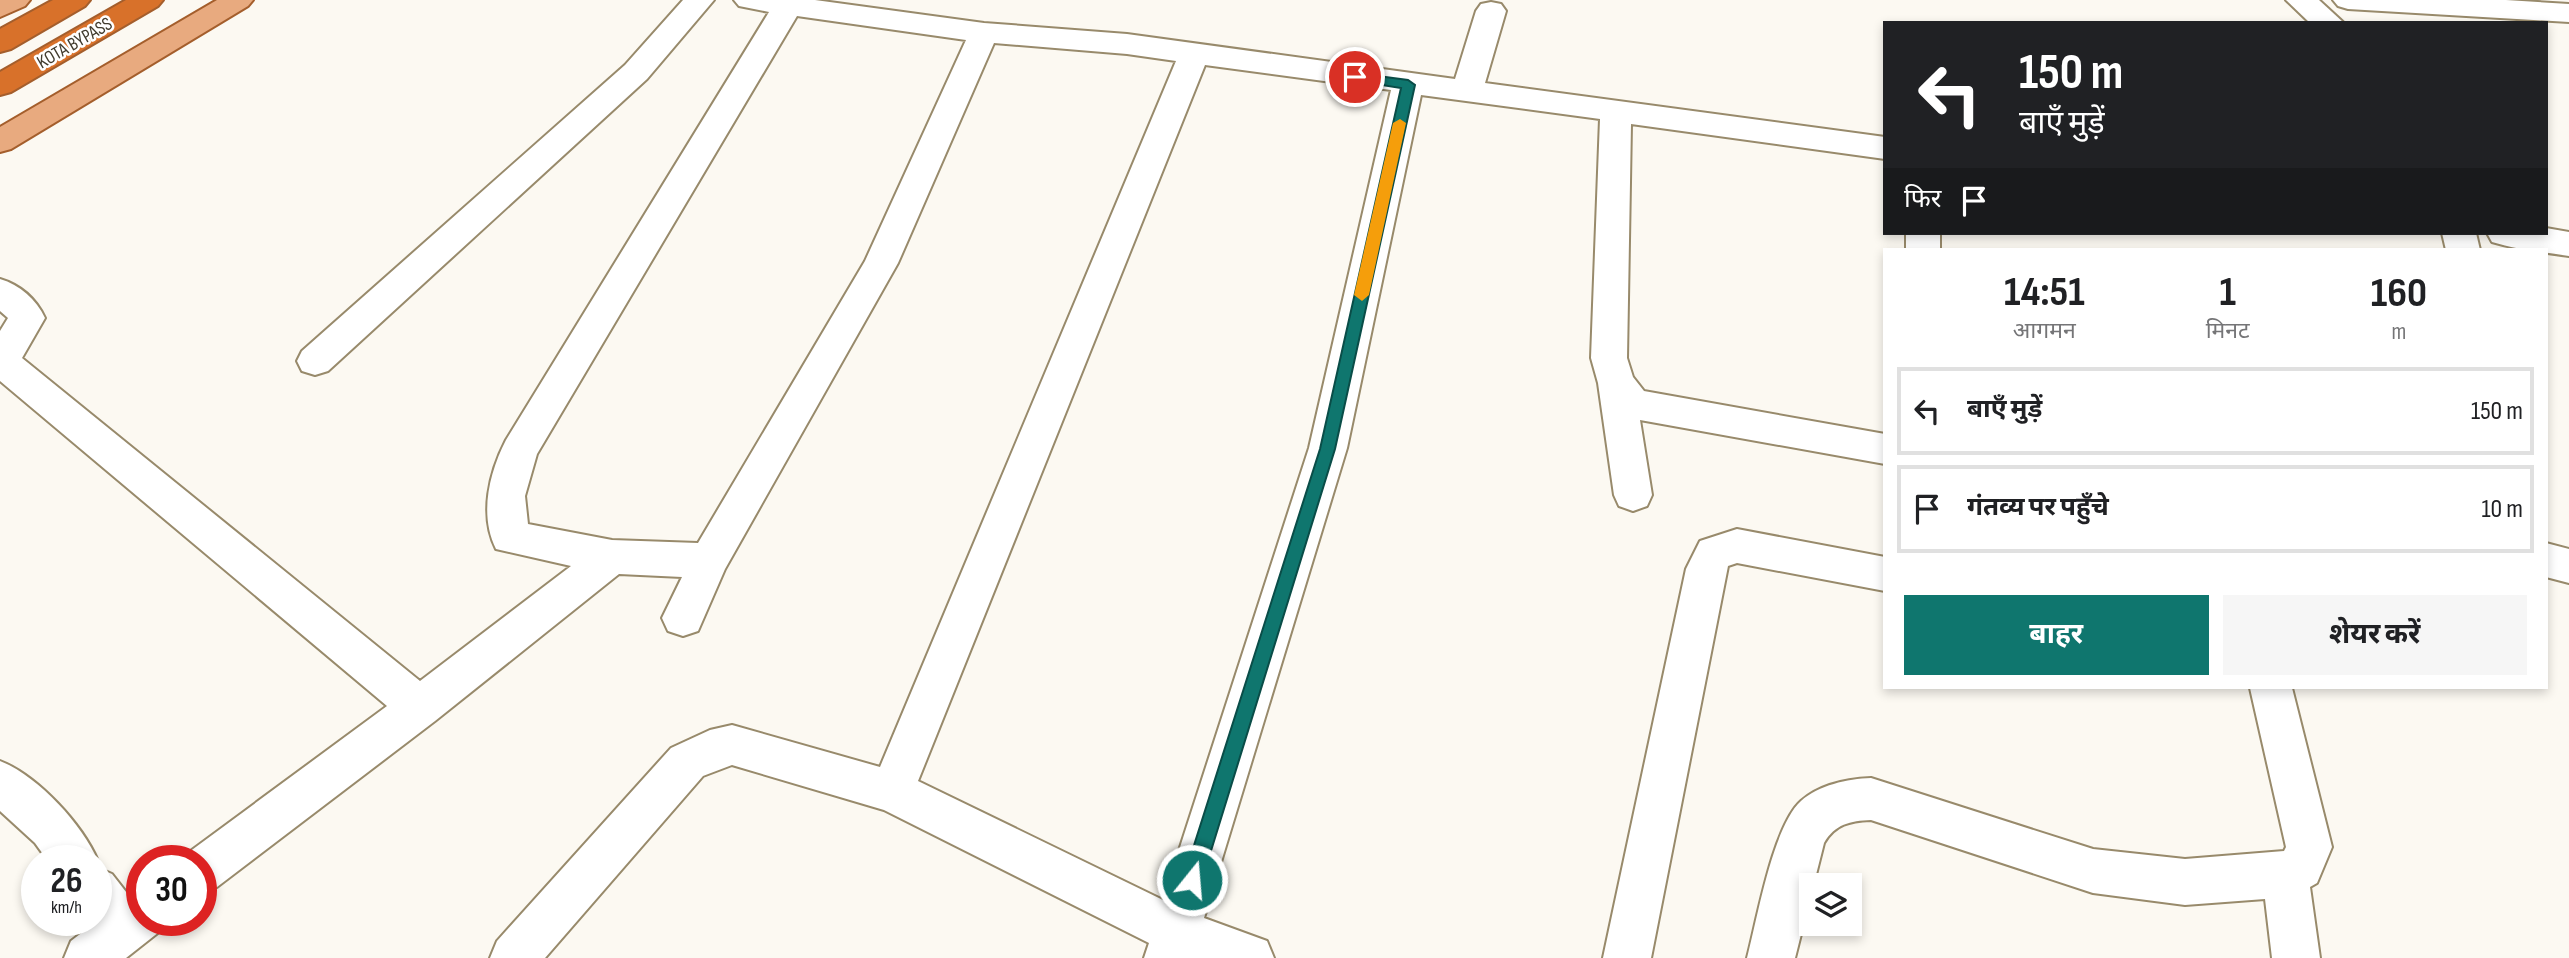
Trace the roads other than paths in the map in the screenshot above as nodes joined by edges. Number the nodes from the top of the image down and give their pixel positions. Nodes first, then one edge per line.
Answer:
1 (15, 0) edge
2 (75, 0) edge
3 (148, 0) edge
4 (238, 0) edge
5 (699, 0) edge
6 (750, 0) edge
7 (2301, 0) edge
8 (2348, 0) edge
9 (2407, 2) edge
10 (788, 6) junction
11 (0, 8) edge
12 (1491, 11) dead end
13 (2569, 13) edge
14 (2327, 21) edge
15 (984, 33) junction
16 (0, 42) edge
17 (1194, 55) junction
18 (0, 85) edge
19 (1408, 85) junction
20 (1467, 92) junction
21 (1616, 110) junction
22 (0, 141) edge
23 (1883, 148) edge
24 (2516, 235) edge
25 (2569, 244) edge
26 (0, 292) edge
27 (315, 361) dead end
28 (1616, 383) junction
29 (1883, 449) edge
30 (1633, 495) dead end
31 (612, 557) junction
32 (709, 561) junction
33 (2548, 561) edge
34 (2569, 566) edge
35 (1883, 574) edge
36 (683, 618) dead end
37 (2271, 689) edge
38 (420, 707) junction
39 (0, 782) edge
40 (892, 791) junction
41 (63, 845) edge
42 (217, 859) edge
43 (2284, 875) junction
44 (112, 904) edge
45 (126, 916) edge
46 (126, 928) edge
47 (1172, 945) edge
48 (88, 958) edge
49 (514, 958) edge
50 (1250, 958) edge
51 (1627, 958) edge
52 (1771, 958) edge
53 (2296, 958) edge

1 - 11 main road
2 - 16 highway, KOTA BYPASS
3 - 18 highway, KOTA BYPASS
4 - 22 main road
5 - 27 street
6 - 10 street
7 - 14 street
8 - 9 street
9 - 13 street
10 - 15 street
10 - 31 street
12 - 20 street
15 - 17 street
15 - 32 street
17 - 19 street
17 - 40 street
19 - 20 street
19 - 47 street
20 - 21 street
21 - 23 street
21 - 28 street
24 - 25 street
26 - 38 street
28 - 29 street
28 - 30 street
31 - 32 street
31 - 38 street
32 - 36 street
33 - 34 street
35 - 51 street
37 - 43 street
38 - 42 street
39 - 41 street
40 - 47 street
40 - 49 street
43 - 52 street
43 - 53 street
44 - 45 street
46 - 48 street
47 - 50 street

